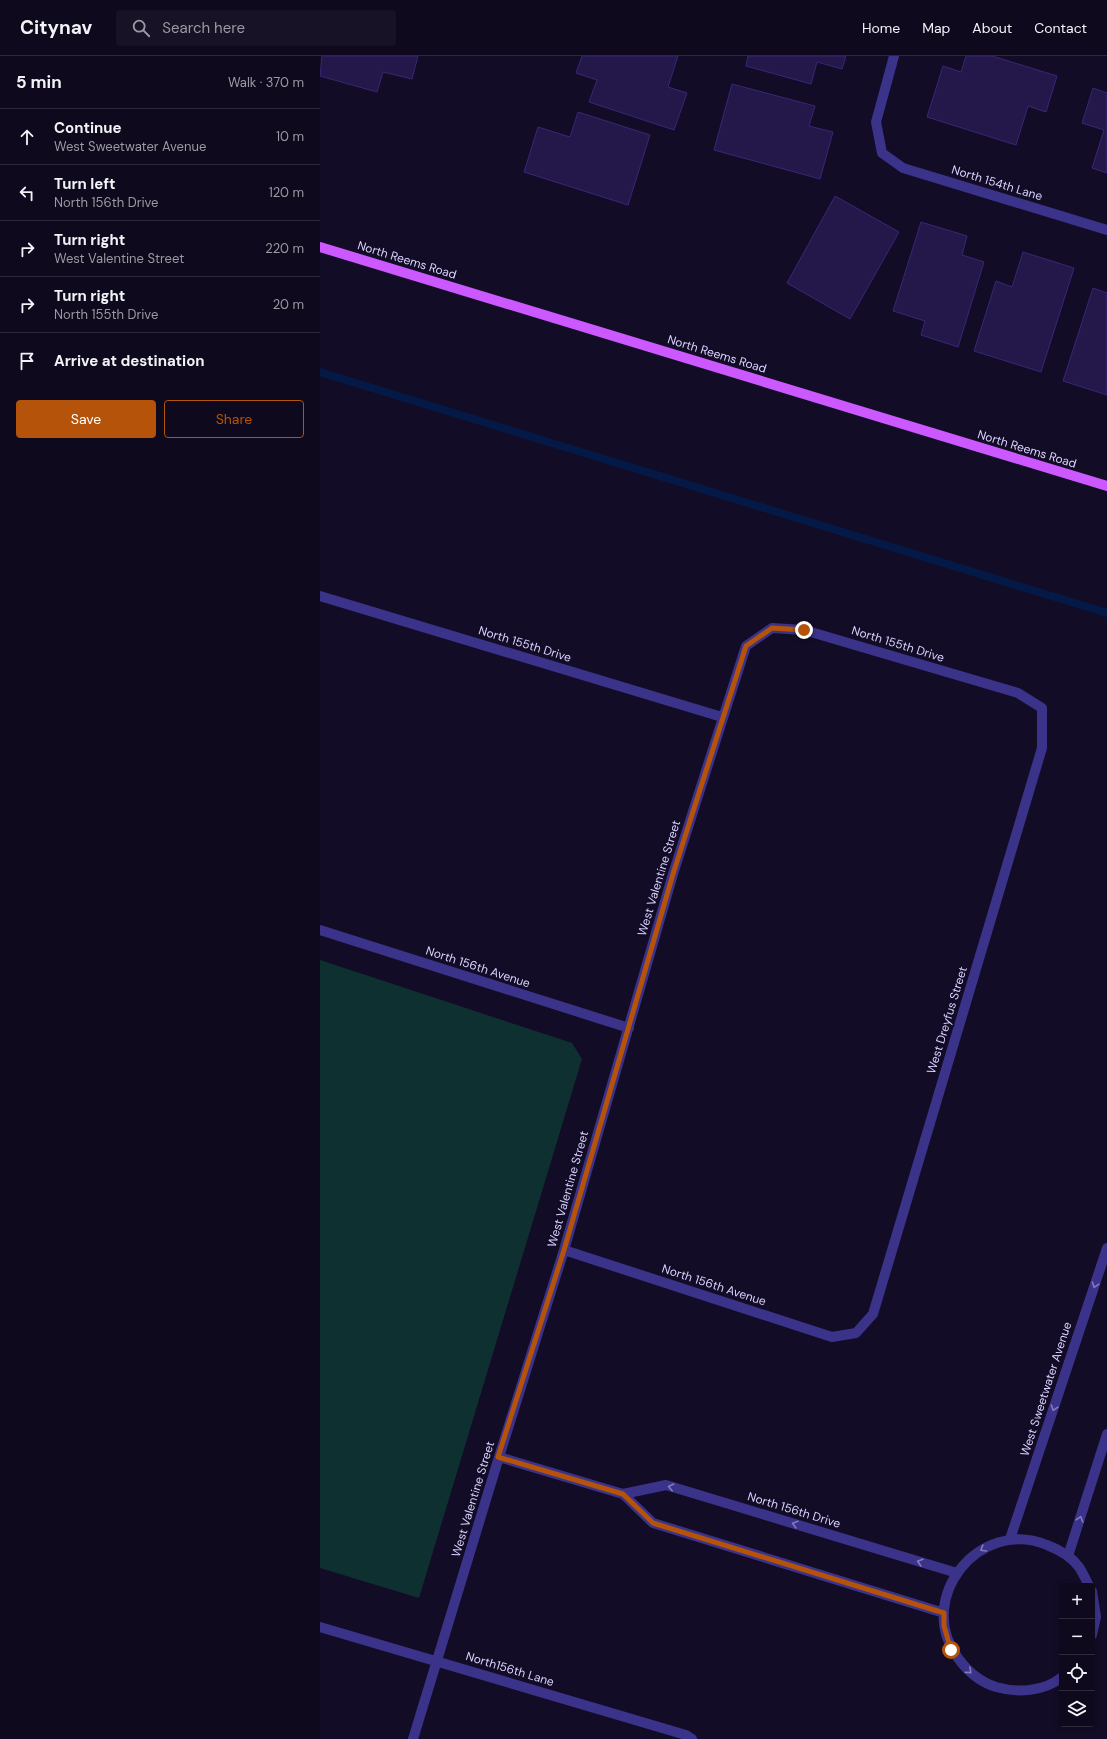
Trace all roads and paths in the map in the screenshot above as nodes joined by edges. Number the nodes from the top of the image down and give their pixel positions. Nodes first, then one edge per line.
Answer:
1 (894, 56) edge
2 (1107, 230) edge
3 (320, 247) edge
4 (1107, 486) edge
5 (320, 596) edge
6 (746, 646) joint
7 (1042, 708) joint
8 (722, 717) junction
9 (320, 930) edge
10 (628, 1028) junction
11 (1107, 1248) edge
12 (564, 1250) junction
13 (856, 1333) joint
14 (1107, 1434) edge
15 (498, 1457) junction
16 (623, 1494) junction
17 (1010, 1539) junction
18 (1068, 1556) junction
19 (957, 1573) junction
20 (1088, 1583) edge
21 (1095, 1610) edge
22 (944, 1613) junction
23 (1095, 1622) edge
24 (320, 1626) edge
25 (437, 1661) junction
26 (1059, 1680) edge
27 (412, 1739) edge
28 (692, 1739) edge

1 - 2 street, North 154th Lane
3 - 4 main road, North Reems Road
5 - 8 street, North 155th Drive
6 - 7 street, North 155th Drive
6 - 8 street, West Valentine Street
7 - 13 street, West Dreyfus Street
8 - 10 street, West Valentine Street
9 - 10 street, North 156th Avenue
10 - 12 street, West Valentine Street
11 -> 17 street, West Sweetwater Avenue
12 - 13 street, North 156th Avenue
12 - 15 street, West Valentine Street
18 -> 14 street
15 - 16 street, North 156th Drive
15 - 25 street, West Valentine Street
19 -> 16 street, North 156th Drive
16 - 22 street, North 156th Drive
17 - 18 street
17 -> 19 street
18 - 20 street
19 - 22 street
21 - 23 street
22 -> 26 street
24 - 25 street, North156th Lane
25 - 27 street, West Valentine Street
25 - 28 street, North156th Lane

